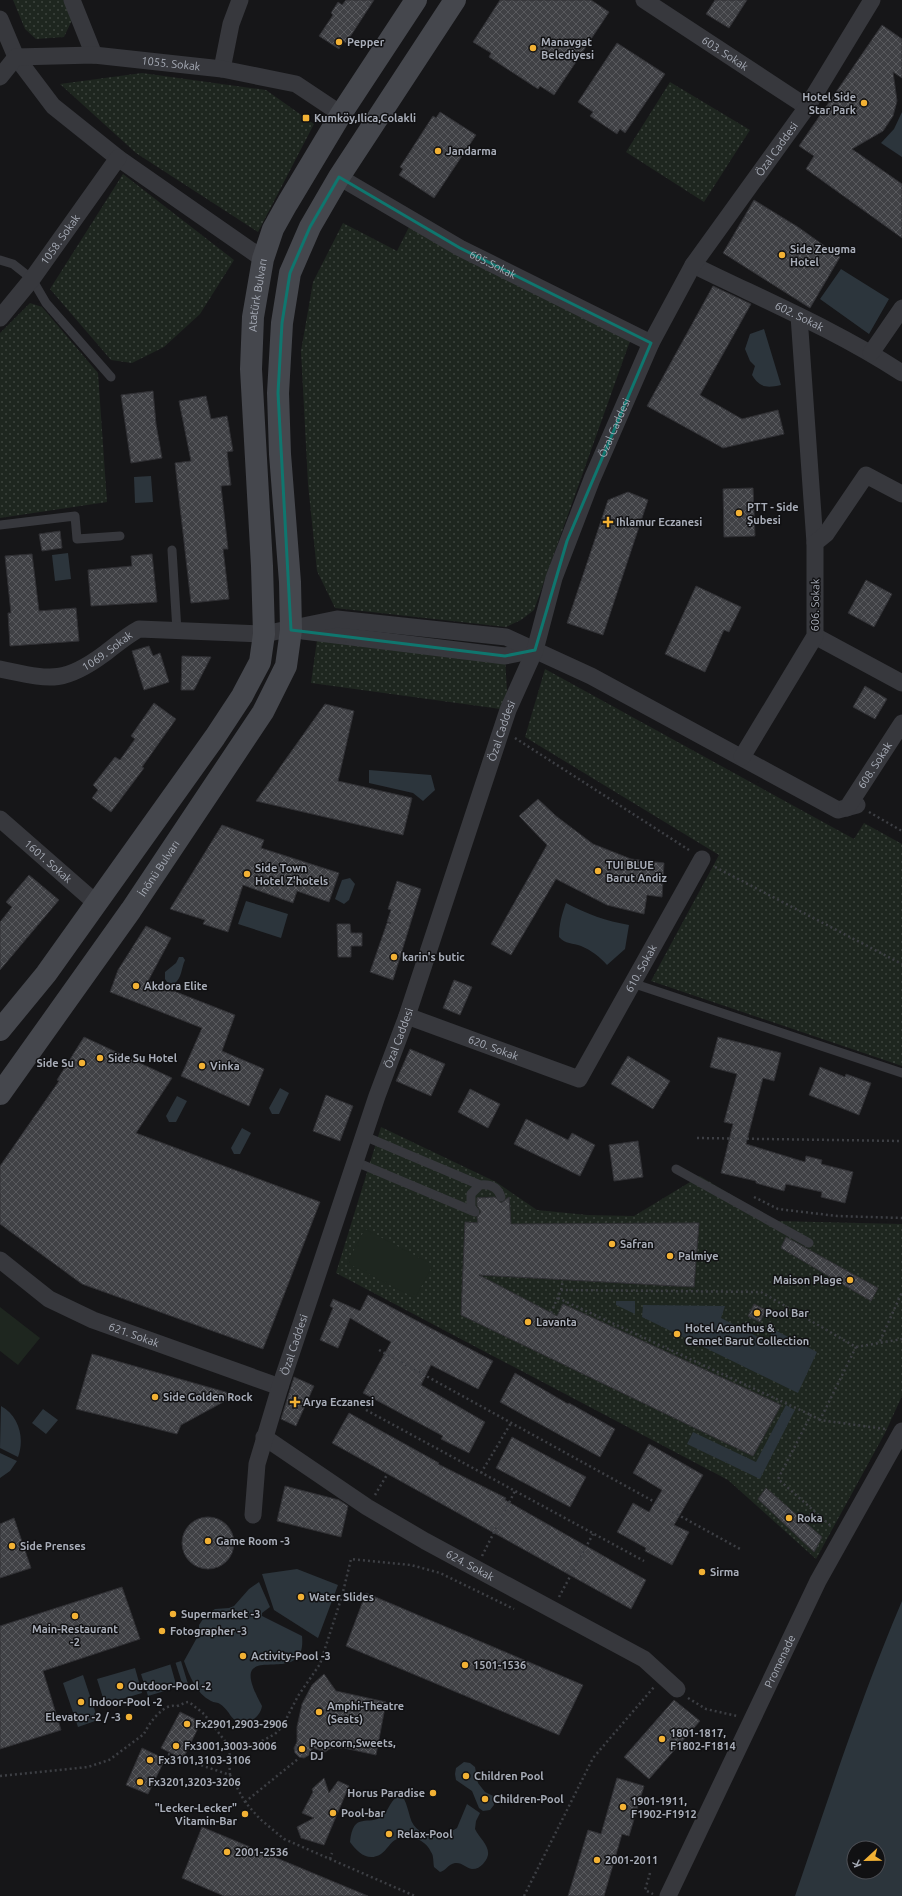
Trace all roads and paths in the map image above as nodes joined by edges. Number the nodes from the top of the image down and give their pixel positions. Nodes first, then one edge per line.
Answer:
1 (72, 0) edge
2 (240, 0) edge
3 (416, 0) edge
4 (455, 0) edge
5 (644, 0) edge
6 (872, 0) edge
7 (0, 19) edge
8 (94, 55) junction
9 (16, 57) junction
10 (222, 69) junction
11 (0, 77) edge
12 (807, 107) junction
13 (341, 114) junction
14 (118, 158) junction
15 (338, 177) junction
16 (263, 259) junction
17 (0, 260) edge
18 (693, 265) junction
19 (32, 279) junction
20 (902, 308) edge
21 (799, 316) junction
22 (0, 318) edge
23 (651, 343) junction
24 (872, 354) junction
25 (902, 373) edge
26 (111, 377) dead end
27 (902, 494) edge
28 (0, 525) edge
29 (120, 536) dead end
30 (815, 543) junction
31 (172, 550) dead end
32 (291, 630) junction
33 (177, 631) junction
34 (264, 634) junction
35 (815, 636) junction
36 (535, 650) junction
37 (0, 669) edge
38 (902, 683) edge
39 (902, 723) edge
40 (503, 730) junction
41 (742, 756) junction
42 (852, 806) junction
43 (0, 819) edge
44 (902, 831) edge
45 (702, 858) junction
46 (96, 903) junction
47 (902, 964) edge
48 (632, 983) junction
49 (407, 1016) junction
50 (0, 1030) edge
51 (902, 1073) edge
52 (579, 1079) joint
53 (0, 1094) edge
54 (364, 1136) junction
55 (697, 1138) dead end
56 (902, 1141) edge
57 (356, 1162) junction
58 (676, 1169) dead end
59 (480, 1185) junction
60 (751, 1195) dead end
61 (501, 1197) dead end
62 (902, 1218) edge
63 (809, 1243) dead end
64 (0, 1260) edge
65 (563, 1280) dead end
66 (561, 1290) junction
67 (902, 1292) edge
68 (558, 1298) junction
69 (551, 1313) dead end
70 (902, 1339) edge
71 (879, 1342) junction
72 (856, 1347) junction
73 (379, 1350) dead end
74 (280, 1387) junction
75 (366, 1410) dead end
76 (811, 1415) junction
77 (820, 1420) junction
78 (511, 1423) junction
79 (895, 1430) edge
80 (264, 1437) junction
81 (388, 1473) dead end
82 (481, 1473) junction
83 (515, 1491) junction
84 (368, 1507) junction
85 (253, 1515) dead end
86 (833, 1528) dead end
87 (593, 1534) junction
88 (740, 1549) dead end
89 (644, 1561) dead end
90 (475, 1568) junction
91 (516, 1610) dead end
92 (553, 1610) junction
93 (655, 1687) dead end
94 (677, 1689) joint
95 (752, 1720) junction
96 (231, 1745) junction
97 (168, 1754) dead end
98 (298, 1759) dead end
99 (230, 1775) junction
100 (0, 1776) edge
101 (245, 1802) junction
102 (332, 1853) dead end
103 (330, 1860) junction
104 (650, 1873) dead end
105 (415, 1896) edge
106 (524, 1896) edge
107 (657, 1896) edge
108 (668, 1896) edge

1 - 8 street
2 - 10 street
3 - 13 main road, Atatürk Bulvarı
4 - 15 main road
5 - 12 street, 603. Sokak
6 - 12 street, Özal Caddesi
7 - 9 street
8 - 9 street, 1055. Sokak
8 - 10 street, 1055. Sokak
9 - 11 street
9 - 14 street
10 - 13 street, 1055. Sokak
12 - 18 street, Özal Caddesi
13 - 16 main road, Atatürk Bulvarı
14 - 16 street
14 - 19 street, 1058. Sokak
15 - 23 street, 605.Sokak
15 - 32 main road
16 - 34 main road, Atatürk Bulvarı
17 - 19 lane
18 - 21 street, 602. Sokak
18 - 23 street, Özal Caddesi
19 - 22 street, 1058. Sokak
19 - 26 lane
20 - 24 street
21 - 24 street, 602. Sokak
21 - 30 street, 606. Sokak
23 - 36 street, Özal Caddesi
24 - 25 street, 602. Sokak
27 - 30 street
28 - 29 lane
30 - 35 street, 606. Sokak
31 - 33 lane
32 - 34 street, 1069. Sokak
32 - 36 street, 1069. Sokak
32 - 53 main road, İnönü Bulvarı
33 - 34 street, 1069. Sokak
33 - 37 street, 1069. Sokak
34 - 46 main road
35 - 38 street
35 - 41 street, 606. Sokak
36 - 40 street, Özal Caddesi
36 - 41 street
39 - 42 street, 608. Sokak
40 - 45 path
40 - 49 street, Özal Caddesi
41 - 42 street
42 - 44 path
43 - 46 street, 1601. Sokak
45 - 47 path
45 - 48 street, 610. Sokak
46 - 50 main road
48 - 51 lane
48 - 52 street, 610. Sokak
49 - 52 street, 620. Sokak
49 - 54 street, Özal Caddesi
54 - 57 street, Özal Caddesi
54 - 59 lane
55 - 56 path
57 - 59 lane
57 - 74 street, Özal Caddesi
58 - 63 lane
59 - 61 lane
60 - 62 path
64 - 74 street, 621. Sokak
65 - 66 path
66 - 68 path
66 - 72 path
67 - 71 path
68 - 69 path
68 - 76 path
70 - 71 path
71 - 72 path
72 - 77 path
73 - 78 path
74 - 80 street, Özal Caddesi
75 - 82 path
76 - 77 path
76 - 86 path
77 - 79 path
78 - 82 path
78 - 88 path
79 - 95 street, Promenade
80 - 84 street, 624. Sokak
80 - 85 street, Özal Caddesi
81 - 84 path
82 - 83 path
83 - 87 path
83 - 90 path
84 - 90 street, 624. Sokak
87 - 89 path
87 - 92 path
90 - 92 street, 624. Sokak
91 - 96 path
92 - 94 street, 624. Sokak
93 - 106 path
94 - 95 path
95 - 108 street, Promenade
96 - 99 path
96 - 100 path
97 - 99 path
98 - 101 path
99 - 101 path
101 - 103 path
102 - 103 path
103 - 105 path
104 - 107 path

